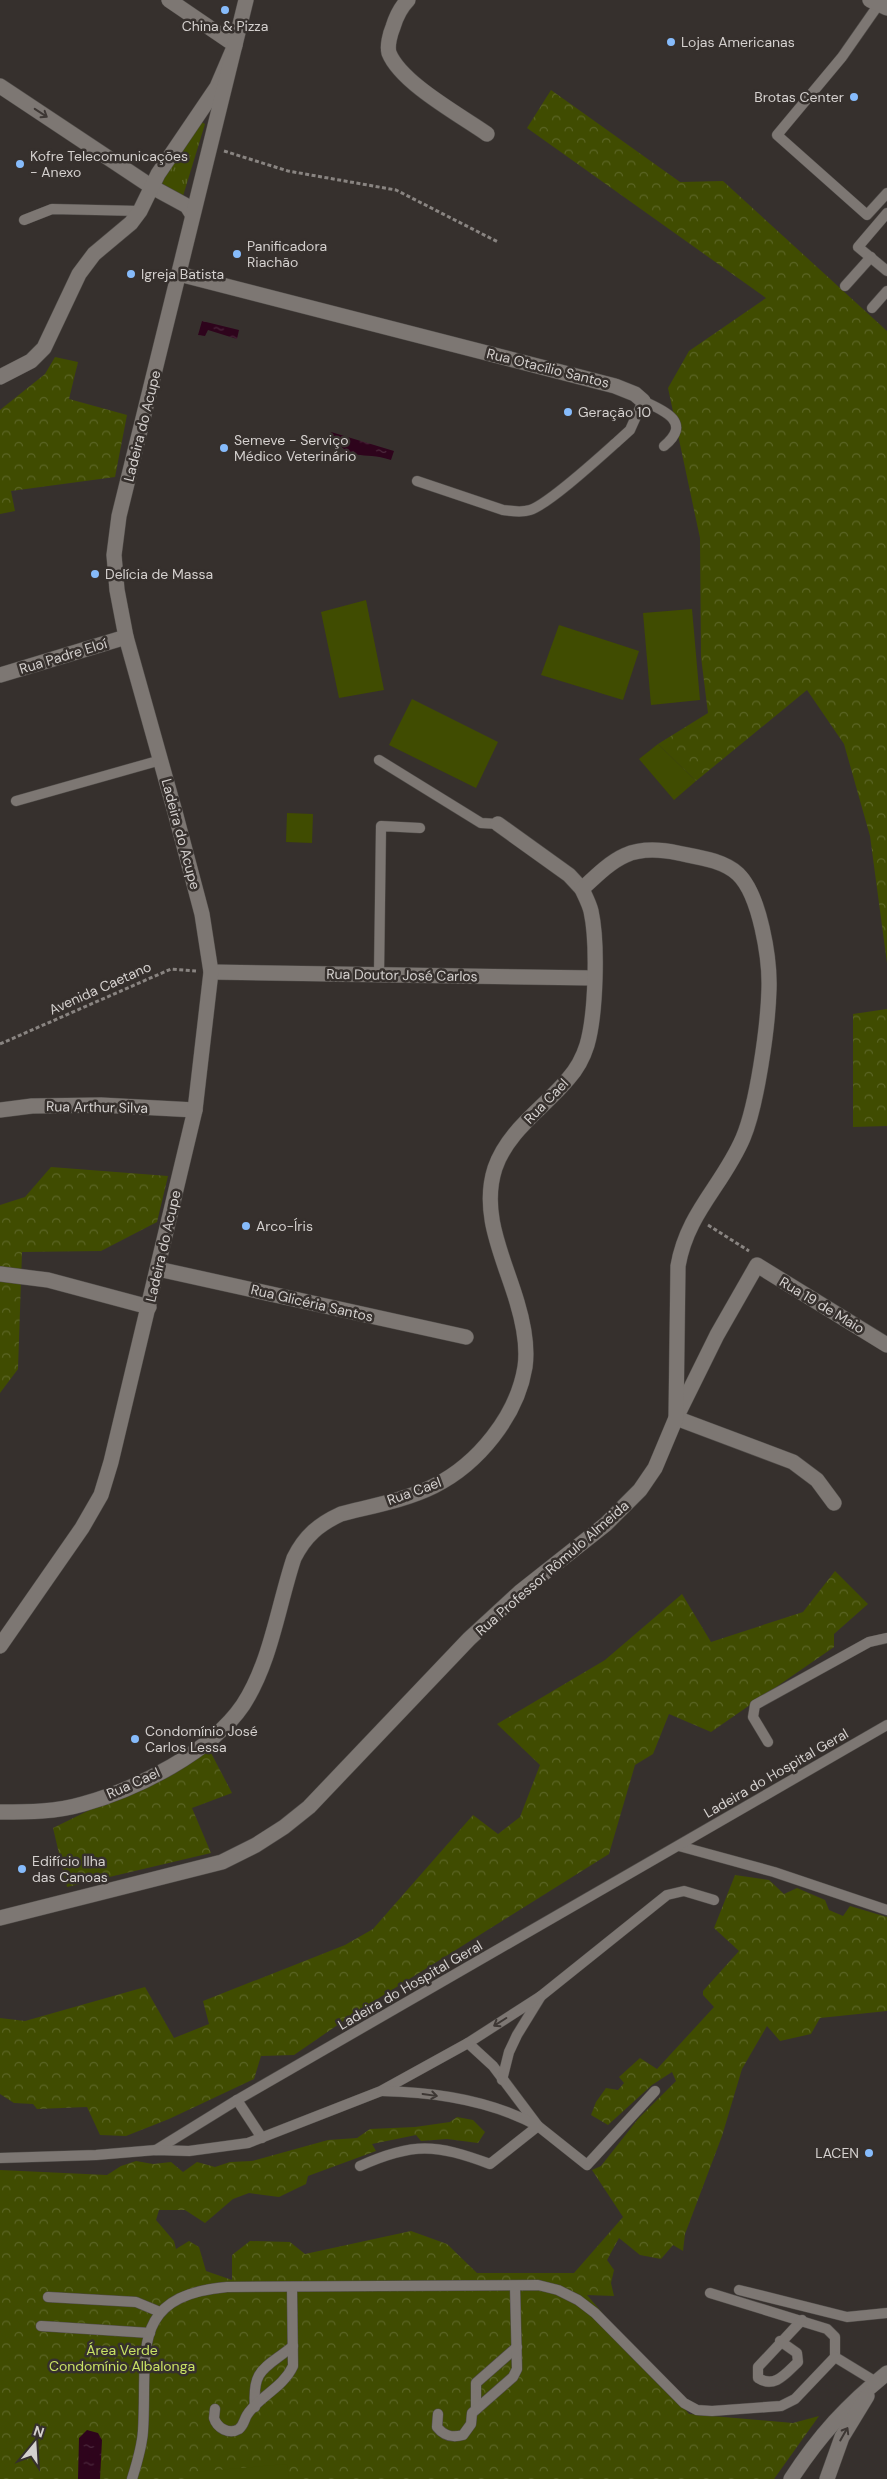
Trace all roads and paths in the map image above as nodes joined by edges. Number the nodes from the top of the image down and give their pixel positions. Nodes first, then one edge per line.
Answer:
1 (168, 0) edge
2 (246, 0) edge
3 (408, 0) edge
4 (879, 3) edge
5 (234, 45) junction
6 (0, 86) edge
7 (487, 134) dead end
8 (209, 146) junction
9 (152, 187) junction
10 (887, 193) edge
11 (140, 212) junction
12 (887, 213) edge
13 (192, 214) junction
14 (24, 220) dead end
15 (498, 242) dead end
16 (871, 257) junction
17 (887, 271) edge
18 (179, 274) junction
19 (845, 286) dead end
20 (887, 290) edge
21 (872, 308) dead end
22 (0, 377) edge
23 (643, 401) junction
24 (664, 446) dead end
25 (417, 481) dead end
26 (126, 637) junction
27 (0, 675) edge
28 (161, 760) junction
29 (378, 760) dead end
30 (16, 801) dead end
31 (498, 824) joint
32 (420, 828) dead end
33 (582, 889) junction
34 (211, 972) junction
35 (379, 975) junction
36 (594, 978) junction
37 (0, 1044) edge
38 (0, 1110) edge
39 (195, 1110) junction
40 (695, 1217) junction
41 (757, 1265) junction
42 (158, 1269) junction
43 (0, 1274) edge
44 (149, 1307) junction
45 (466, 1338) dead end
46 (887, 1345) edge
47 (676, 1418) junction
48 (834, 1503) dead end
49 (887, 1638) edge
50 (0, 1646) edge
51 (887, 1725) edge
52 (768, 1742) dead end
53 (0, 1812) edge
54 (678, 1846) junction
55 (714, 1900) dead end
56 (887, 1910) edge
57 (0, 1918) edge
58 (541, 1996) junction
59 (468, 2043) junction
60 (502, 2080) junction
61 (655, 2090) dead end
62 (381, 2092) junction
63 (237, 2100) junction
64 (538, 2126) junction
65 (262, 2138) junction
66 (156, 2150) junction
67 (0, 2158) edge
68 (360, 2166) dead end
69 (515, 2286) junction
70 (292, 2287) junction
71 (739, 2290) dead end
72 (710, 2294) dead end
73 (48, 2297) dead end
74 (160, 2312) junction
75 (887, 2313) edge
76 (802, 2320) junction
77 (41, 2326) dead end
78 (150, 2333) junction
79 (780, 2341) dead end
80 (293, 2346) junction
81 (517, 2347) junction
82 (835, 2356) junction
83 (881, 2378) edge
84 (255, 2407) junction
85 (476, 2409) junction
86 (215, 2410) dead end
87 (438, 2414) dead end
88 (132, 2479) edge
89 (791, 2479) edge
90 (827, 2479) edge

1 - 5 street
2 - 5 street, Ladeira do Acupe
3 - 7 street
4 - 10 lane
5 - 8 street, Ladeira do Acupe
5 - 9 street
6 -> 9 street
8 - 13 street, Ladeira do Acupe
8 - 15 path
9 - 11 street
9 - 13 street
11 - 14 lane
11 - 22 street
12 - 16 lane
13 - 18 street, Ladeira do Acupe
16 - 17 lane
16 - 19 lane
18 - 23 street, Rua Otacílio Santos
18 - 26 street, Ladeira do Acupe
20 - 21 lane
23 - 24 lane
23 - 25 lane
26 - 27 street, Rua Padre Eloí
26 - 28 street, Ladeira do Acupe
28 - 30 lane
28 - 34 street, Ladeira do Acupe
29 - 31 lane
31 - 33 street
32 - 35 lane
33 - 36 street
33 - 40 street, Rua Professor Rômulo Almeida
34 - 35 street, Rua Doutor José Carlos
34 - 37 path, Avenida Caetano
34 - 39 street, Ladeira do Acupe
35 - 36 street, Rua Doutor José Carlos
36 - 53 street, Rua Cael
38 - 39 street, Rua Arthur Silva
39 - 42 street, Ladeira do Acupe
40 - 41 path
40 - 47 street, Rua Professor Rômulo Almeida
41 - 46 street, Rua 19 de Maio
41 - 47 street
42 - 44 street, Ladeira do Acupe
42 - 45 street, Rua Glicéria Santos
43 - 44 street
44 - 50 street, Ladeira do Acupe
47 - 48 street
47 - 57 street, Rua Professor Rômulo Almeida
49 - 52 lane
51 - 54 lane, Ladeira do Hospital Geral
54 - 56 lane
54 - 63 lane, Ladeira do Hospital Geral
55 - 58 lane
58 -> 59 lane, Ladeira do Hospital Geral
58 - 60 lane
59 - 60 lane
59 - 62 lane, Ladeira do Hospital Geral
60 - 64 lane
61 - 64 lane
62 -> 64 lane
62 - 65 lane, Ladeira do Hospital Geral
63 - 65 lane
63 - 66 lane, Ladeira do Hospital Geral
64 - 68 lane
65 - 66 lane, Ladeira do Hospital Geral
66 - 67 lane, Ladeira do Hospital Geral
69 - 70 lane
69 - 81 lane
69 - 82 lane
70 - 74 lane
70 - 80 lane
71 - 75 lane
72 - 76 lane
73 - 74 lane
74 - 78 lane
76 - 79 lane
76 - 82 lane
77 - 78 lane
78 - 88 lane
80 - 84 lane
80 - 84 lane
81 - 85 lane
81 - 85 lane
82 - 83 lane
83 - 89 street
90 -> 83 street
84 - 86 lane
85 - 87 lane

